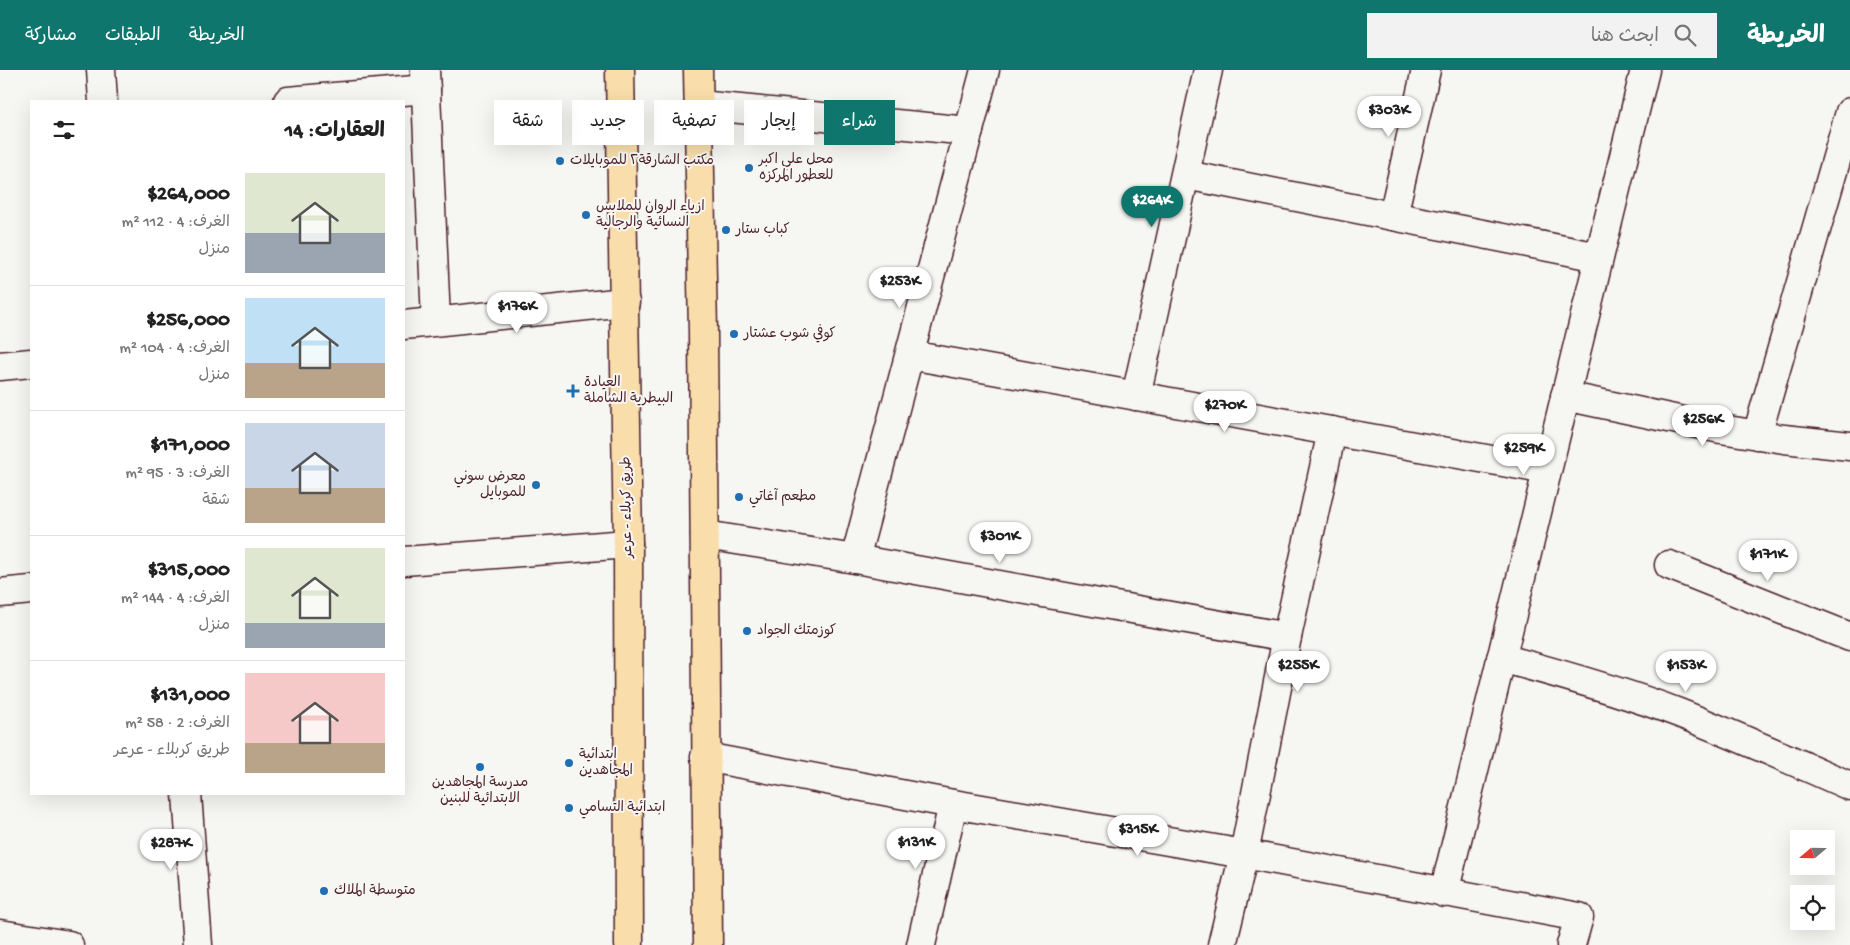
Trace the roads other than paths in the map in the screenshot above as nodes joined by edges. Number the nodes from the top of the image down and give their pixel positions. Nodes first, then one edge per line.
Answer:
1 (101, 70) edge
2 (620, 70) edge
3 (698, 70) edge
4 (985, 70) edge
5 (1208, 70) edge
6 (1426, 70) edge
7 (1645, 70) edge
8 (425, 80) edge
9 (104, 100) edge
10 (295, 100) edge
11 (699, 100) edge
12 (734, 108) edge
13 (1850, 112) edge
14 (969, 131) junction
15 (700, 145) edge
16 (1186, 175) junction
17 (1393, 216) junction
18 (1599, 257) junction
19 (625, 302) junction
20 (436, 321) junction
21 (405, 325) edge
22 (910, 354) junction
23 (30, 363) edge
24 (0, 366) edge
25 (1136, 396) junction
26 (1565, 396) junction
27 (1332, 431) junction
28 (1757, 435) junction
29 (1850, 446) edge
30 (1547, 470) junction
31 (705, 536) junction
32 (628, 544) junction
33 (855, 559) junction
34 (405, 561) edge
35 (1669, 565) dead end
36 (30, 590) edge
37 (0, 593) edge
38 (1287, 637) junction
39 (1850, 637) edge
40 (1502, 658) junction
41 (705, 757) junction
42 (1850, 786) edge
43 (187, 795) edge
44 (953, 804) junction
45 (1244, 854) junction
46 (1444, 893) junction
47 (0, 934) edge
48 (69, 945) edge
49 (198, 945) edge
50 (630, 945) edge
51 (708, 945) edge
52 (921, 945) edge
53 (1222, 945) edge
54 (1572, 945) edge

1 - 9 street
2 - 19 main road, طريق كربلاء - عرعر
3 - 11 main road
4 - 14 street
5 - 16 street
6 - 17 street
7 - 18 street
8 - 10 street
8 - 20 street
12 - 14 street
13 - 28 street
14 - 22 street
15 - 31 main road
16 - 17 street
16 - 25 street
17 - 18 street
18 - 26 street
19 - 20 street
19 - 32 main road, طريق كربلاء - عرعر
20 - 21 street
22 - 25 street
22 - 33 street
23 - 24 street
25 - 27 street
26 - 28 street
26 - 30 street
27 - 30 street
27 - 38 street
28 - 29 street
30 - 40 street
31 - 33 street
31 - 41 main road
32 - 34 street
32 - 50 main road, طريق كربلاء - عرعر
33 - 38 street
35 - 39 street
36 - 37 street
38 - 45 street
40 - 42 street
40 - 46 street
41 - 44 street
41 - 51 main road
43 - 49 street
44 - 45 street
44 - 52 street
45 - 46 street
45 - 53 street
46 - 54 street
47 - 48 street

